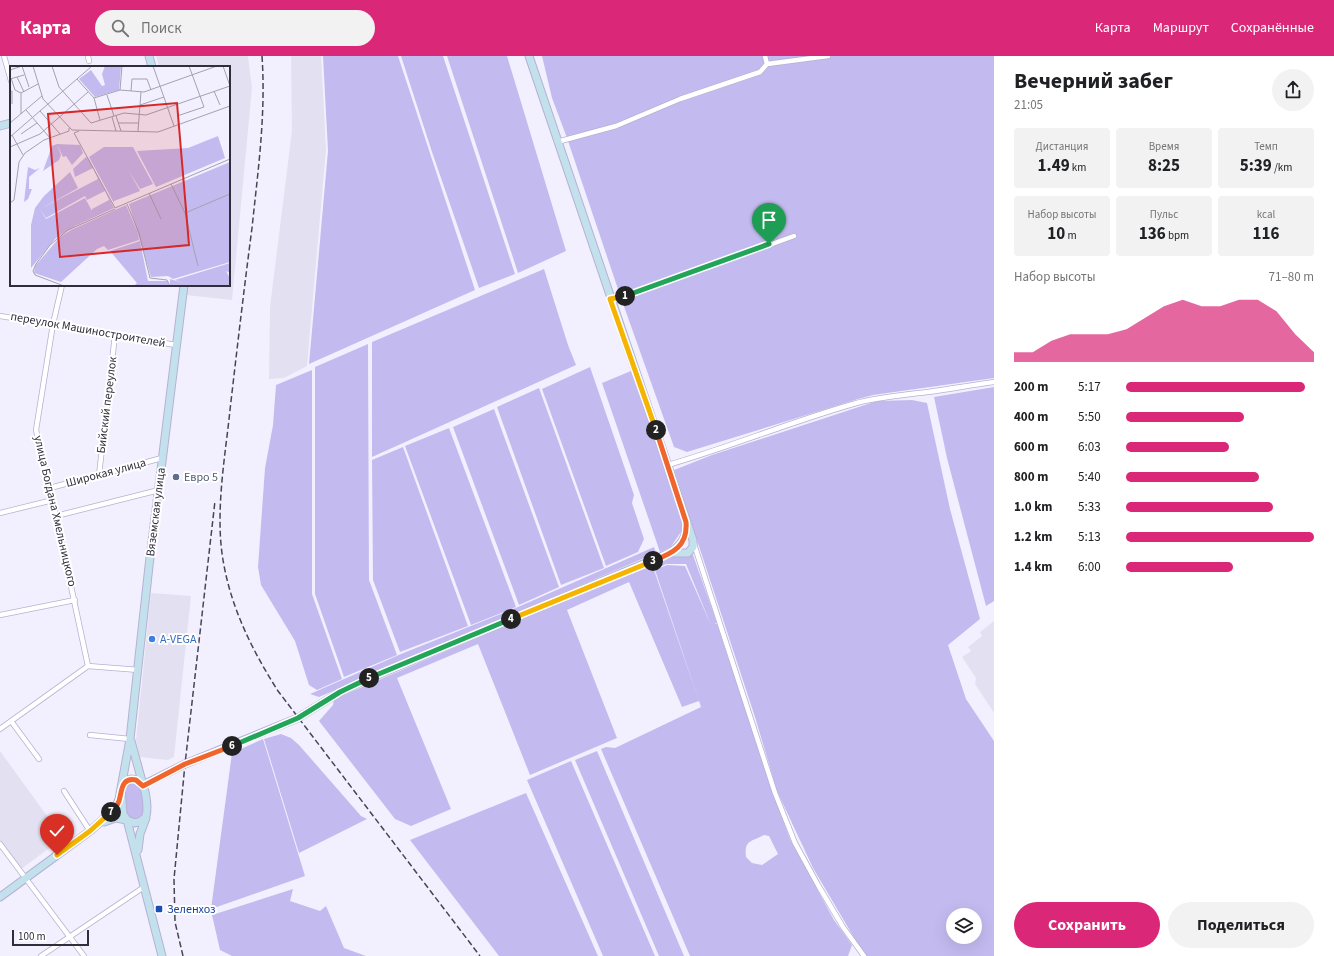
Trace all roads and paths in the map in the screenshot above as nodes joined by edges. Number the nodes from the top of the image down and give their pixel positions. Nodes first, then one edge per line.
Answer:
1 (4, 56) edge
2 (150, 56) edge
3 (529, 56) edge
4 (765, 56) edge
5 (828, 56) edge
6 (767, 64) junction
7 (152, 66) edge
8 (10, 77) edge
9 (10, 123) edge
10 (0, 126) edge
11 (557, 142) junction
12 (794, 236) dead end
13 (62, 286) edge
14 (184, 286) edge
15 (610, 299) junction
16 (0, 316) edge
17 (53, 324) junction
18 (115, 335) junction
19 (176, 345) junction
20 (994, 382) edge
21 (162, 458) junction
22 (668, 465) junction
23 (99, 475) junction
24 (50, 488) junction
25 (159, 490) junction
26 (53, 500) junction
27 (0, 513) edge
28 (56, 516) junction
29 (686, 522) junction
30 (693, 540) junction
31 (670, 553) junction
32 (75, 600) junction
33 (0, 615) edge
34 (88, 666) junction
35 (139, 670) junction
36 (11, 721) junction
37 (0, 729) edge
38 (90, 735) dead end
39 (130, 739) junction
40 (39, 759) dead end
41 (143, 786) junction
42 (122, 788) junction
43 (64, 790) dead end
44 (146, 816) junction
45 (127, 820) junction
46 (90, 831) junction
47 (0, 844) edge
48 (139, 862) junction
49 (25, 878) junction
50 (144, 887) junction
51 (0, 897) edge
52 (69, 936) junction
53 (41, 956) edge
54 (84, 956) edge
55 (162, 956) edge
56 (864, 956) edge

1 - 8 street
2 - 7 main road
3 - 11 main road
4 - 6 street
5 - 6 street
6 - 11 street
9 - 10 main road
11 - 15 main road
12 - 15 street
13 - 17 street, улица Богдана Хмельницкого
14 - 19 main road, Вяземская улица
15 - 22 main road
16 - 17 street, переулок Машиностроителей
17 - 18 street, переулок Машиностроителей
17 - 24 street, улица Богдана Хмельницкого
18 - 19 street, переулок Машиностроителей
18 - 23 street, Бийский переулок
19 - 21 main road, Вяземская улица
20 - 22 street
21 - 23 street, Широкая улица
21 - 25 main road, Вяземская улица
22 - 29 main road
23 - 24 street, Широкая улица
24 - 26 street, улица Богдана Хмельницкого
25 - 28 street
25 - 35 main road, Вяземская улица
26 - 27 street
26 - 28 street, улица Богдана Хмельницкого
28 - 32 street, улица Богдана Хмельницкого
29 - 30 main road
29 - 31 main road
30 - 31 main road
30 - 56 street
31 - 41 main road
32 - 33 street
32 - 34 street, улица Богдана Хмельницкого
34 - 35 street
34 - 36 street
35 - 39 main road, Вяземская улица
36 - 37 street
36 - 40 street
38 - 39 street
39 - 41 main road
39 - 42 main road, Вяземская улица
41 - 42 main road
41 - 44 main road
42 - 45 main road
42 - 46 main road
43 - 46 street
44 - 45 main road
44 - 48 main road
45 - 46 main road
45 - 48 main road
46 - 49 main road
47 - 49 street
48 - 50 main road
49 - 51 main road
49 - 52 street
50 - 52 street
50 - 55 main road
52 - 53 street
52 - 54 street

